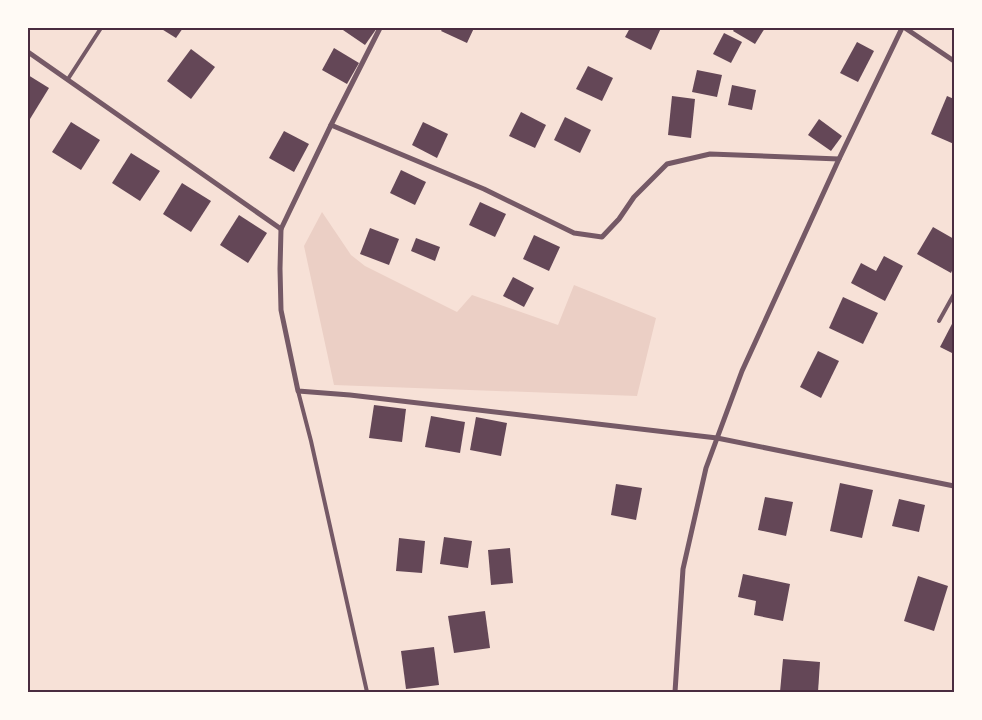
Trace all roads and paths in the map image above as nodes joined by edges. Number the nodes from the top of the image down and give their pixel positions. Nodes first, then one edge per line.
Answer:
1 (101, 28) edge
2 (380, 28) edge
3 (903, 28) edge
4 (28, 52) edge
5 (954, 61) edge
6 (68, 79) junction
7 (330, 125) junction
8 (839, 158) junction
9 (281, 229) junction
10 (954, 294) edge
11 (939, 321) dead end
12 (298, 392) junction
13 (717, 438) junction
14 (954, 486) edge
15 (367, 692) edge
16 (675, 692) edge

1 - 6 lane
2 - 7 street
3 - 5 street
3 - 8 street
4 - 6 street
6 - 9 street
7 - 8 street
7 - 9 street
8 - 13 street
9 - 12 street
10 - 11 lane
12 - 13 street
12 - 15 lane
13 - 14 street
13 - 16 street

